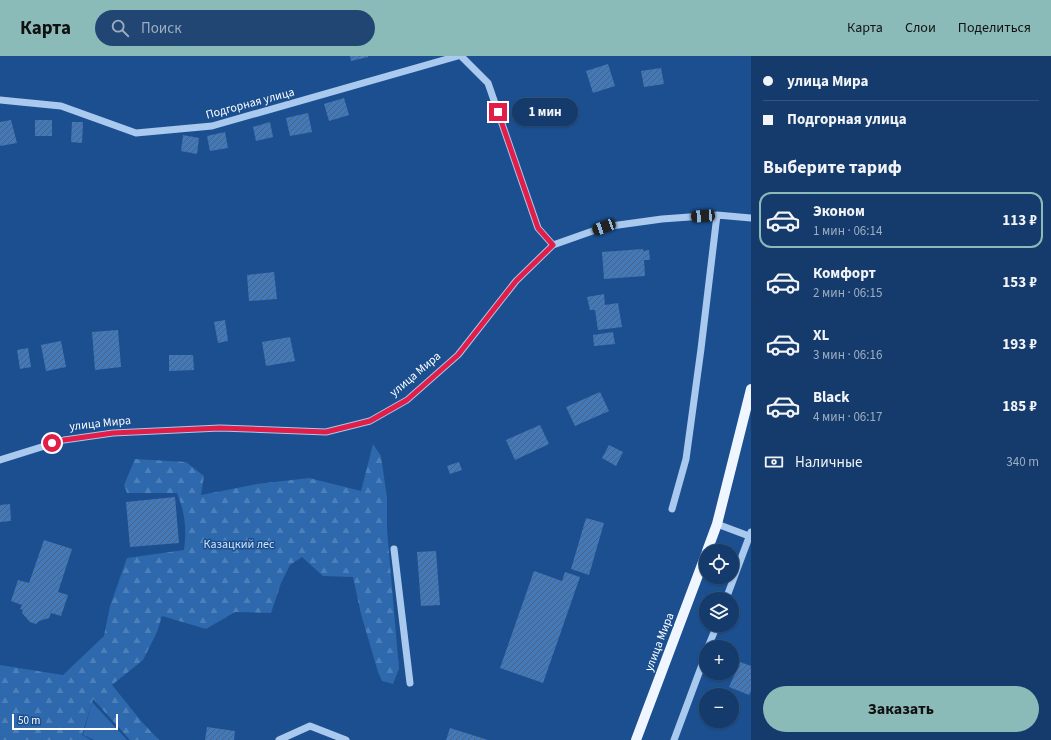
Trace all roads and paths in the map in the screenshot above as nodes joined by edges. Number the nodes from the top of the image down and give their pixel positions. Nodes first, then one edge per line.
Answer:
1 (460, 56) edge
2 (0, 100) edge
3 (717, 215) junction
4 (751, 218) edge
5 (553, 245) junction
6 (751, 389) edge
7 (0, 460) edge
8 (672, 509) dead end
9 (717, 524) junction
10 (750, 534) edge
11 (710, 544) edge
12 (394, 549) dead end
13 (699, 573) edge
14 (729, 592) edge
15 (699, 673) edge
16 (410, 683) dead end
17 (280, 740) edge
18 (346, 740) edge
19 (636, 740) edge
20 (674, 740) edge

1 - 2 street, Подгорная улица
1 - 5 street, Подгорная улица
3 - 4 street, улица Мира
3 - 5 street, улица Мира
3 - 8 street
5 - 7 street, улица Мира
6 - 9 main road
9 - 10 street
9 - 11 main road
10 - 14 street
12 - 16 street
13 - 19 main road, улица Мира
15 - 20 street
17 - 18 street

